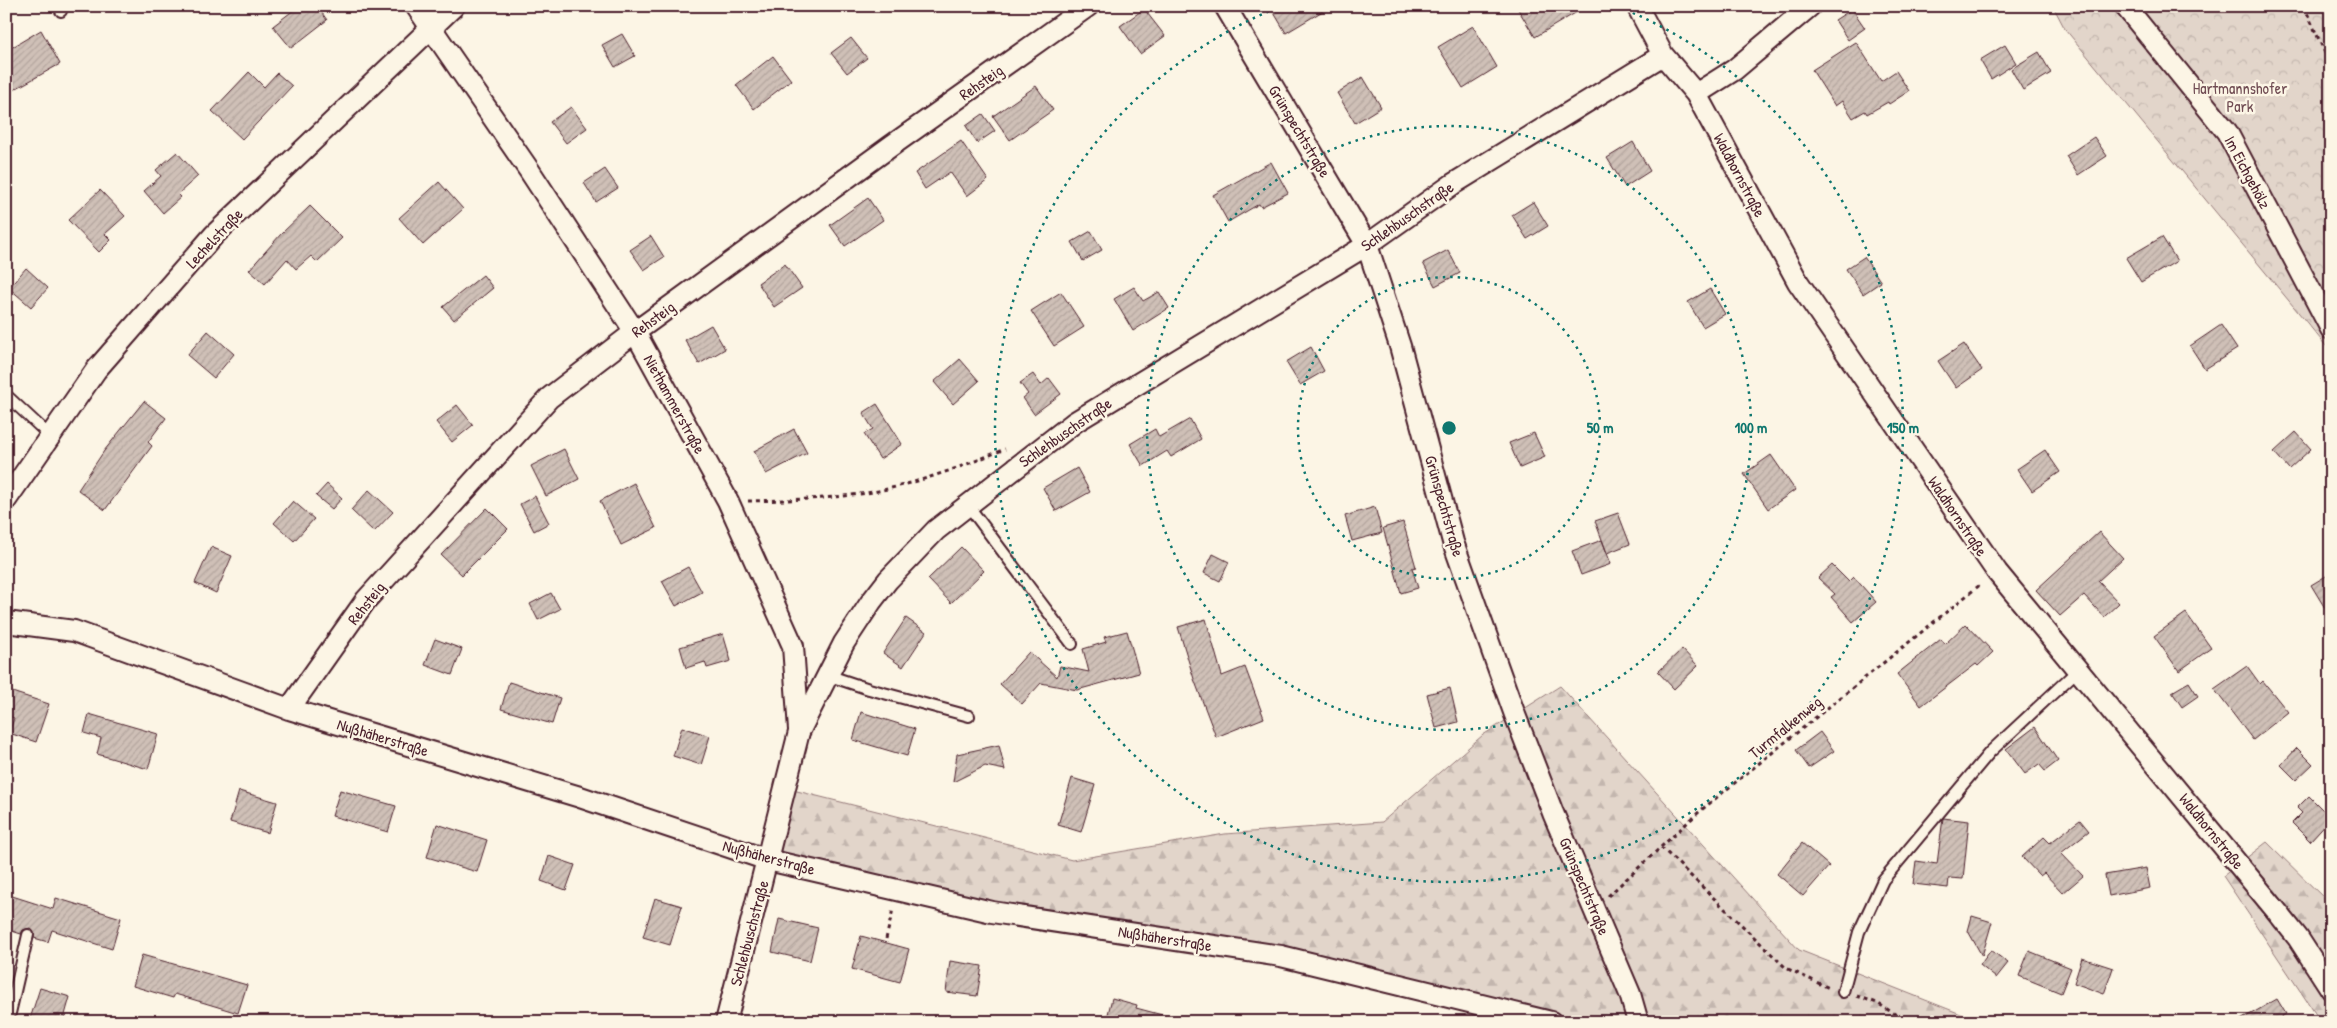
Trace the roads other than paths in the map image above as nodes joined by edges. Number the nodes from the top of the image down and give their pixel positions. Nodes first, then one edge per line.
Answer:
1 (416, 6) edge
2 (454, 6) edge
3 (1088, 6) edge
4 (1225, 6) edge
5 (1637, 6) edge
6 (1810, 6) edge
7 (2125, 6) edge
8 (432, 26) junction
9 (1663, 55) junction
10 (1696, 94) junction
11 (1367, 245) junction
12 (2331, 329) edge
13 (635, 332) junction
14 (6, 395) edge
15 (50, 436) junction
16 (6, 500) edge
17 (967, 504) junction
18 (6, 607) edge
19 (15, 623) edge
20 (1072, 644) dead end
21 (2078, 670) junction
22 (827, 675) junction
23 (289, 709) junction
24 (969, 716) dead end
25 (799, 732) junction
26 (768, 860) junction
27 (28, 935) dead end
28 (2331, 989) edge
29 (1843, 992) road end
30 (8, 1022) edge
31 (726, 1022) edge
32 (1551, 1022) edge
33 (1638, 1022) edge

1 - 8 street, Niethammerstraße
2 - 8 street, Lechelstraße
3 - 13 street, Rehsteig
4 - 11 street, Grünspechtstraße
5 - 9 street, Waldhornstraße
6 - 10 street
7 - 12 street, Im Eichgehölz
8 - 13 street, Niethammerstraße
8 - 15 street, Lechelstraße
9 - 10 street, Waldhornstraße
9 - 11 street, Schlehbuschstraße
10 - 21 street, Waldhornstraße
11 - 17 street, Schlehbuschstraße
11 - 33 street, Grünspechtstraße
13 - 23 street, Rehsteig
13 - 25 street, Niethammerstraße
14 - 15 lane
15 - 16 street, Lechelstraße
17 - 20 lane
17 - 22 street, Schlehbuschstraße
18 - 19 street
19 - 23 street, Nußhäherstraße
21 - 28 street, Waldhornstraße
21 - 29 lane
22 - 24 lane
22 - 25 street, Schlehbuschstraße
23 - 26 street, Nußhäherstraße
25 - 26 street, Schlehbuschstraße
26 - 31 street, Schlehbuschstraße
26 - 32 street, Nußhäherstraße
27 - 30 lane

